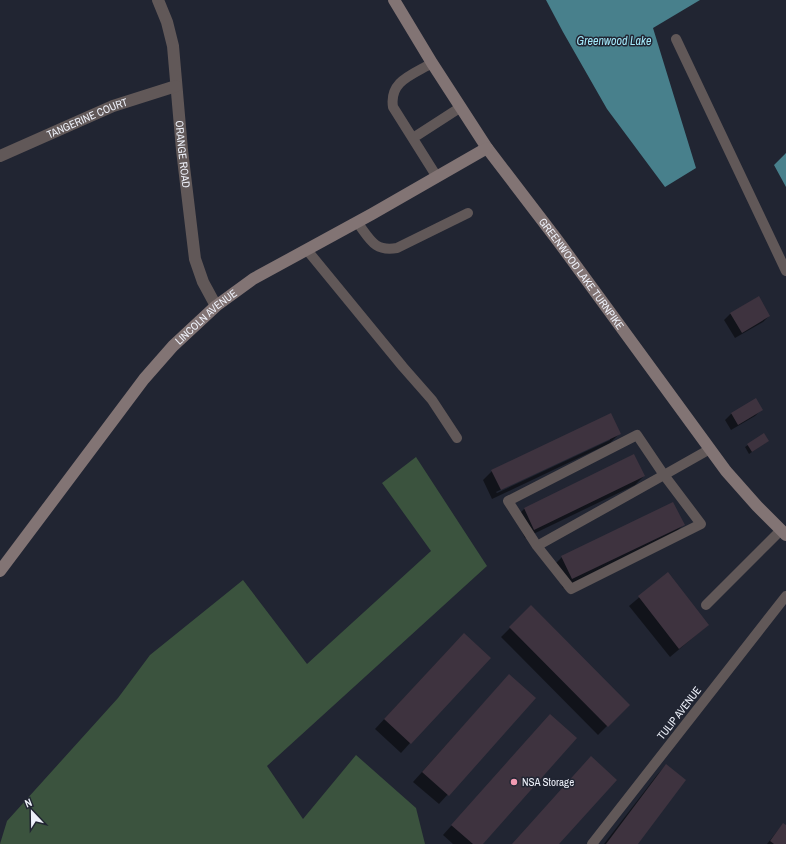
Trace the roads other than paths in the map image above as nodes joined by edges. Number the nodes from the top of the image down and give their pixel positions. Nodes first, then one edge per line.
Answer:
1 (158, 0) edge
2 (394, 0) edge
3 (676, 40) dead end
4 (432, 63) junction
5 (176, 86) junction
6 (461, 108) junction
7 (413, 138) junction
8 (487, 148) junction
9 (0, 156) edge
10 (437, 176) junction
11 (468, 213) dead end
12 (357, 222) junction
13 (307, 250) junction
14 (786, 270) edge
15 (216, 306) junction
16 (457, 438) dead end
17 (710, 449) junction
18 (664, 475) junction
19 (783, 533) edge
20 (537, 546) junction
21 (0, 571) edge
22 (786, 596) edge
23 (706, 606) dead end
24 (592, 844) edge

1 - 5 street, ORANGE ROAD
2 - 4 main road, GREENWOOD LAKE TURNPIKE
3 - 14 lane
4 - 6 main road, GREENWOOD LAKE TURNPIKE
4 - 7 lane
5 - 9 street, TANGERINE COURT
5 - 15 street, ORANGE ROAD
6 - 7 lane
6 - 8 main road, GREENWOOD LAKE TURNPIKE
7 - 10 lane
8 - 10 main road, LINCOLN AVENUE
8 - 17 main road, GREENWOOD LAKE TURNPIKE
10 - 12 main road, LINCOLN AVENUE
11 - 12 lane
12 - 13 main road, LINCOLN AVENUE
13 - 15 main road, LINCOLN AVENUE
13 - 16 lane
15 - 21 main road, LINCOLN AVENUE
17 - 18 lane
17 - 19 main road, GREENWOOD LAKE TURNPIKE
18 - 20 lane
18 - 20 lane
18 - 20 lane
19 - 23 lane
22 - 24 lane, TULIP AVENUE

